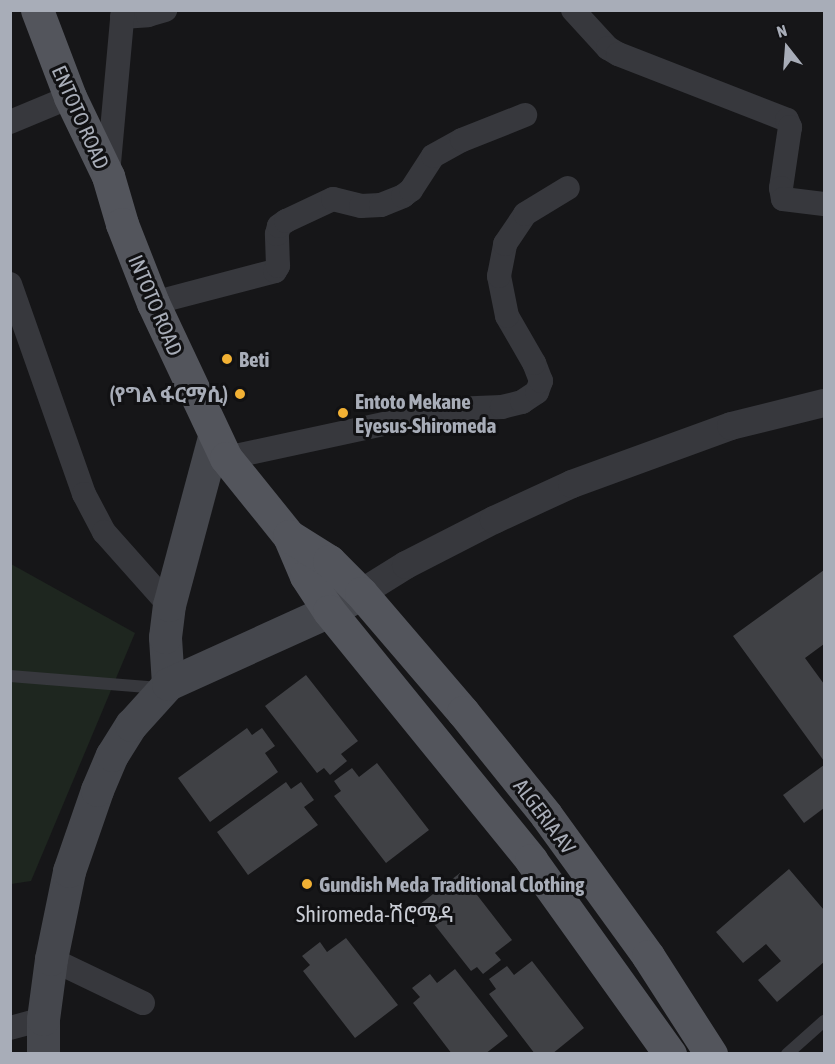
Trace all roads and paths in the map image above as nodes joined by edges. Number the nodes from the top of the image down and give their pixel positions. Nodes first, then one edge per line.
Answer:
1 (37, 10) edge
2 (165, 10) edge
3 (573, 10) edge
4 (122, 14) edge
5 (70, 97) junction
6 (525, 115) dead end
7 (10, 122) edge
8 (108, 176) junction
9 (568, 188) dead end
10 (825, 204) edge
11 (122, 224) joint
12 (10, 284) edge
13 (153, 303) junction
14 (825, 403) edge
15 (220, 448) junction
16 (289, 536) junction
17 (361, 592) junction
18 (169, 605) junction
19 (329, 610) junction
20 (10, 676) edge
21 (166, 687) junction
22 (51, 960) junction
23 (142, 1003) dead end
24 (43, 1018) junction
25 (825, 1022) edge
26 (10, 1028) edge
27 (43, 1053) edge
28 (670, 1053) edge
29 (711, 1053) edge
30 (787, 1053) edge

1 - 5 main road, ENTOTO ROAD
2 - 4 street
3 - 10 street
4 - 8 street
5 - 7 street
5 - 8 main road, ENTOTO ROAD
6 - 13 street
8 - 11 main road, ENTOTO ROAD
9 - 15 street
11 - 13 main road, INTOTO ROAD
12 - 18 street
13 - 15 main road, INTOTO ROAD
14 - 17 street
15 - 16 main road, INTOTO ROAD
15 - 18 main road
16 - 17 main road, ALGERIA AV
16 - 19 main road, ALGERIA AV
17 - 19 main road
17 - 29 main road, ALGERIA AV
18 - 21 main road
19 - 21 main road
19 - 28 main road, ALGERIA AV
20 - 21 lane
21 - 22 main road
22 - 23 street
22 - 24 main road
24 - 26 street
24 - 27 main road
25 - 30 lane

